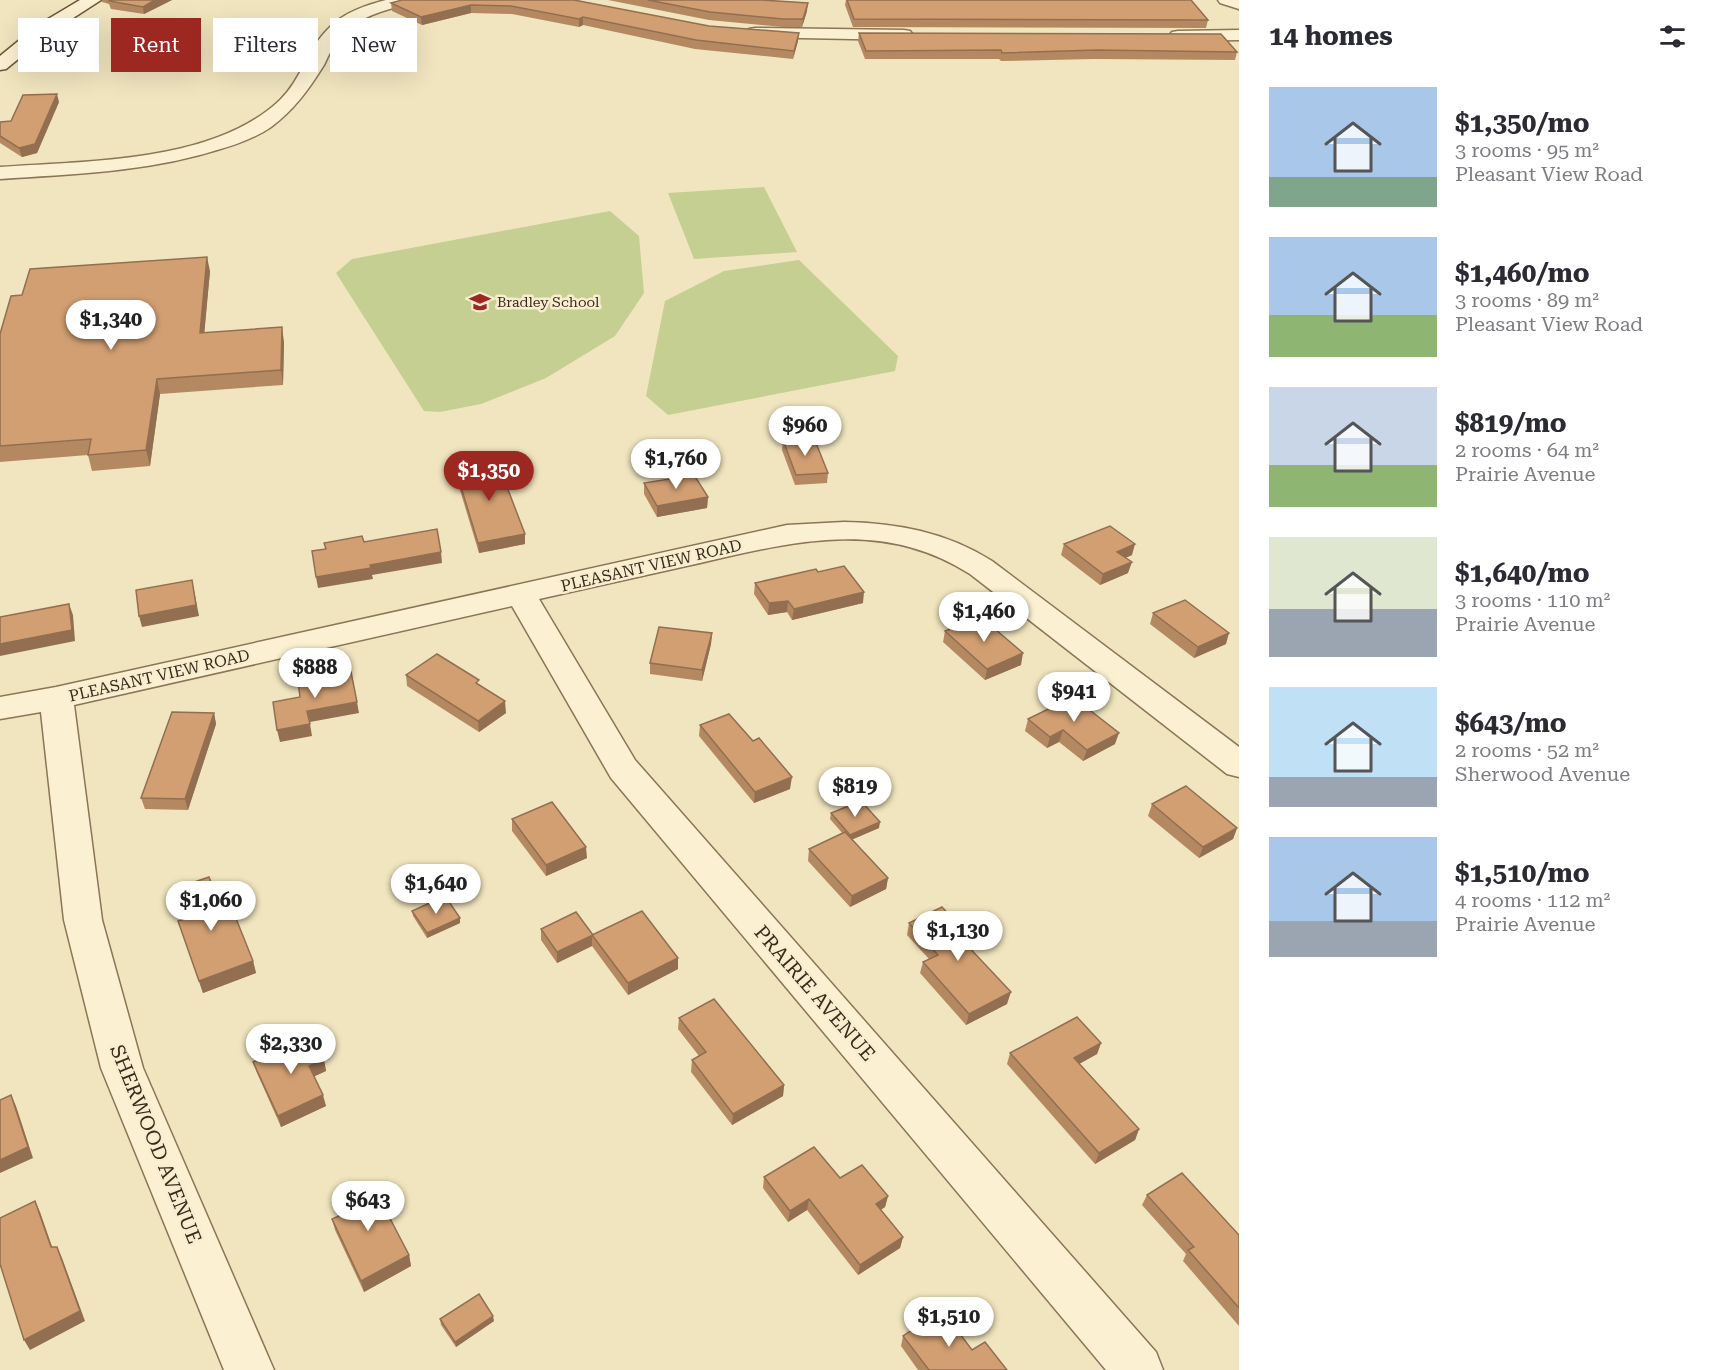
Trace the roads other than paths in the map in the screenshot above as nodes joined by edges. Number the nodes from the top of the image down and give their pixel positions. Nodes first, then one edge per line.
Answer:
1 (93, 0) edge
2 (407, 0) edge
3 (1226, 0) edge
4 (1239, 4) edge
5 (734, 30) edge
6 (1239, 35) edge
7 (916, 36) edge
8 (1166, 36) edge
9 (0, 65) edge
10 (0, 173) edge
11 (521, 595) junction
12 (56, 698) junction
13 (0, 708) edge
14 (1239, 765) edge
15 (249, 1370) edge
16 (1138, 1370) edge

1 - 9 street
2 - 10 street
3 - 4 street
5 - 7 street
6 - 8 street
11 - 12 street, PLEASANT VIEW ROAD
11 - 14 street, PLEASANT VIEW ROAD
11 - 16 street, PRAIRIE AVENUE
12 - 13 street, PLEASANT VIEW ROAD
12 - 15 street, SHERWOOD AVENUE

